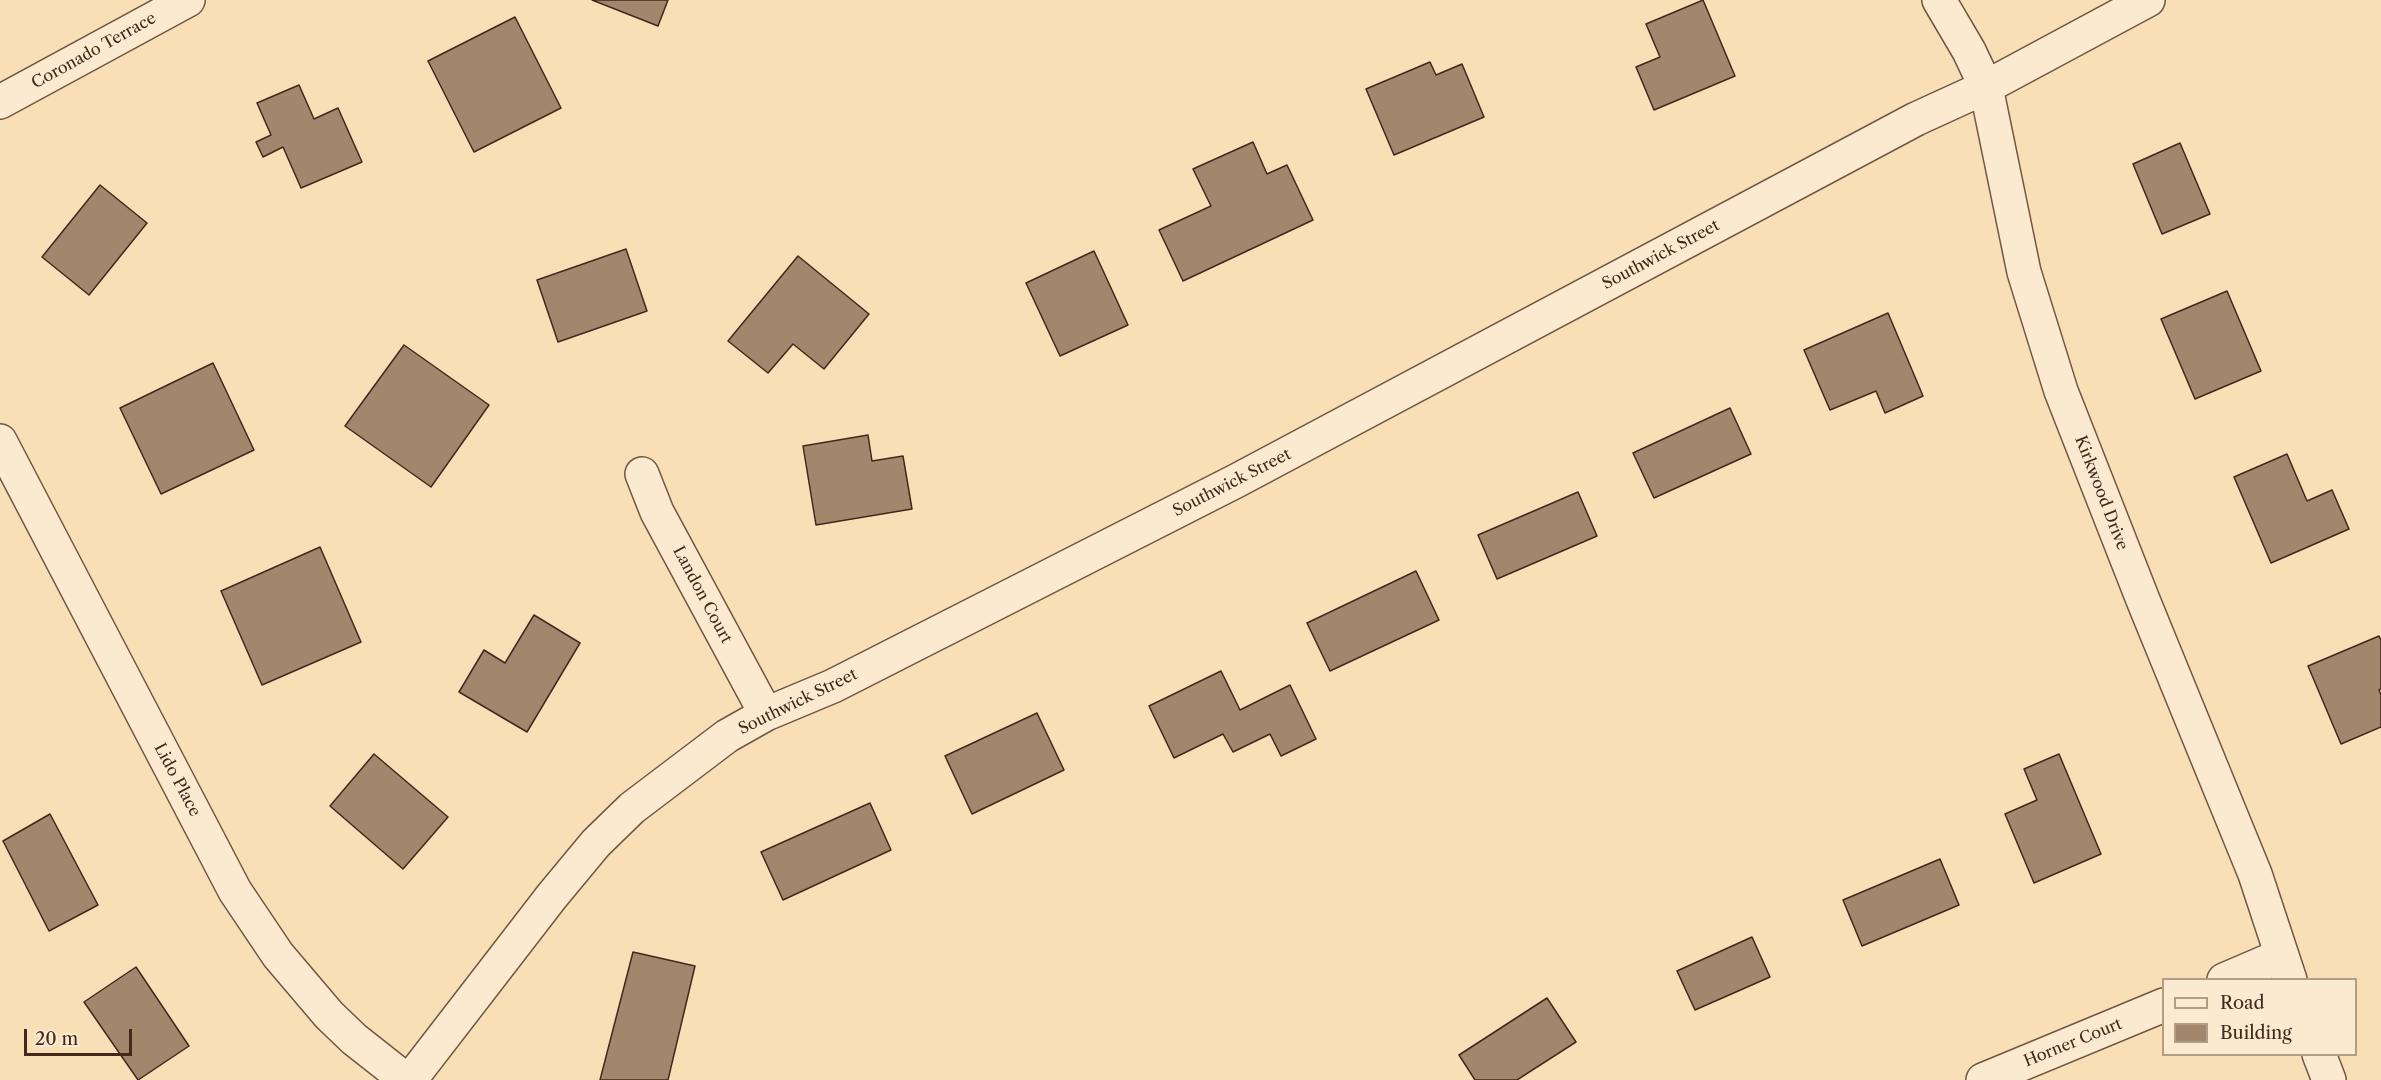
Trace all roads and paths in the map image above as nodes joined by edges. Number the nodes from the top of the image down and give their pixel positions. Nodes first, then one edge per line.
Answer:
1 (188, 0) edge
2 (1939, 0) edge
3 (2148, 0) edge
4 (1986, 87) junction
5 (0, 102) edge
6 (0, 441) edge
7 (642, 474) dead end
8 (766, 714) junction
9 (2285, 968) edge
10 (2234, 978) edge
11 (2162, 1005) edge
12 (2320, 1056) edge
13 (408, 1080) edge
14 (1983, 1080) edge
15 (2329, 1080) edge

1 - 5 street, Coronado Terrace
2 - 4 street, Kirkwood Drive
3 - 4 street, Southwick Street
4 - 8 street, Southwick Street
4 - 9 street, Kirkwood Drive
6 - 13 street, Lido Place
7 - 8 street, Landon Court
8 - 13 street, Southwick Street
9 - 10 street
11 - 14 street, Horner Court
12 - 15 street

